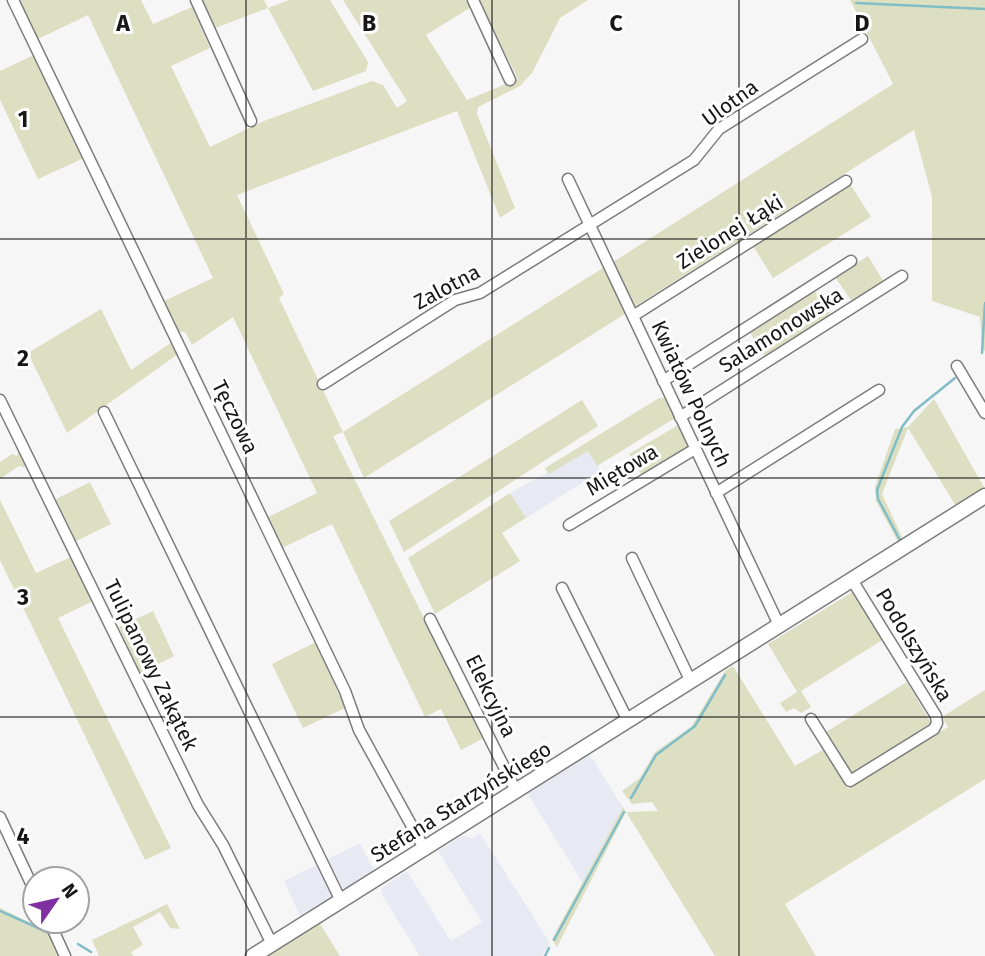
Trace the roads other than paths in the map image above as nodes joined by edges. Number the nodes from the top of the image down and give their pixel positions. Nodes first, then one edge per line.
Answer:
1 (13, 0) edge
2 (196, 0) edge
3 (474, 0) edge
4 (862, 39) dead end
5 (510, 80) dead end
6 (251, 121) dead end
7 (568, 179) dead end
8 (846, 181) dead end
9 (590, 225) junction
10 (852, 261) dead end
11 (902, 276) dead end
12 (634, 316) junction
13 (957, 366) dead end
14 (663, 381) junction
15 (323, 384) dead end
16 (879, 390) dead end
17 (0, 400) edge
18 (104, 412) dead end
19 (985, 413) edge
20 (680, 417) junction
21 (695, 449) junction
22 (716, 493) junction
23 (985, 496) edge
24 (569, 525) dead end
25 (632, 558) dead end
26 (852, 580) junction
27 (562, 588) dead end
28 (430, 619) dead end
29 (779, 625) junction
30 (691, 682) junction
31 (811, 719) dead end
32 (628, 721) junction
33 (516, 791) junction
34 (0, 817) edge
35 (425, 850) junction
36 (22, 865) edge
37 (341, 901) junction
38 (55, 935) edge
39 (272, 944) junction
40 (65, 956) edge
41 (253, 956) edge

1 - 35 street, Tęczowa
2 - 6 street
3 - 5 street
4 - 9 street, Ulotna
7 - 9 street, Kwiatów Polnych
8 - 12 street, Zielonej Łąki
9 - 12 street, Kwiatów Polnych
9 - 15 street, Zalotna
10 - 14 street
11 - 20 street, Salamonowska
12 - 14 street, Kwiatów Polnych
13 - 19 street
14 - 20 street, Kwiatów Polnych
16 - 22 street
17 - 39 street, Tulipanowy Zakątek
18 - 37 street
20 - 21 street, Kwiatów Polnych
21 - 22 street, Kwiatów Polnych
21 - 24 street, Miętowa
22 - 29 street, Kwiatów Polnych
23 - 26 street, Stefana Starzyńskiego
25 - 30 street
26 - 29 street, Stefana Starzyńskiego
26 - 31 street, Podolszyńska
27 - 32 street
28 - 33 street, Elekcyjna
29 - 30 street, Stefana Starzyńskiego
30 - 32 street, Stefana Starzyńskiego
32 - 33 street, Stefana Starzyńskiego
33 - 35 street, Stefana Starzyńskiego
34 - 36 street
35 - 37 street, Stefana Starzyńskiego
37 - 39 street, Stefana Starzyńskiego
38 - 40 street
39 - 41 street, Stefana Starzyńskiego

